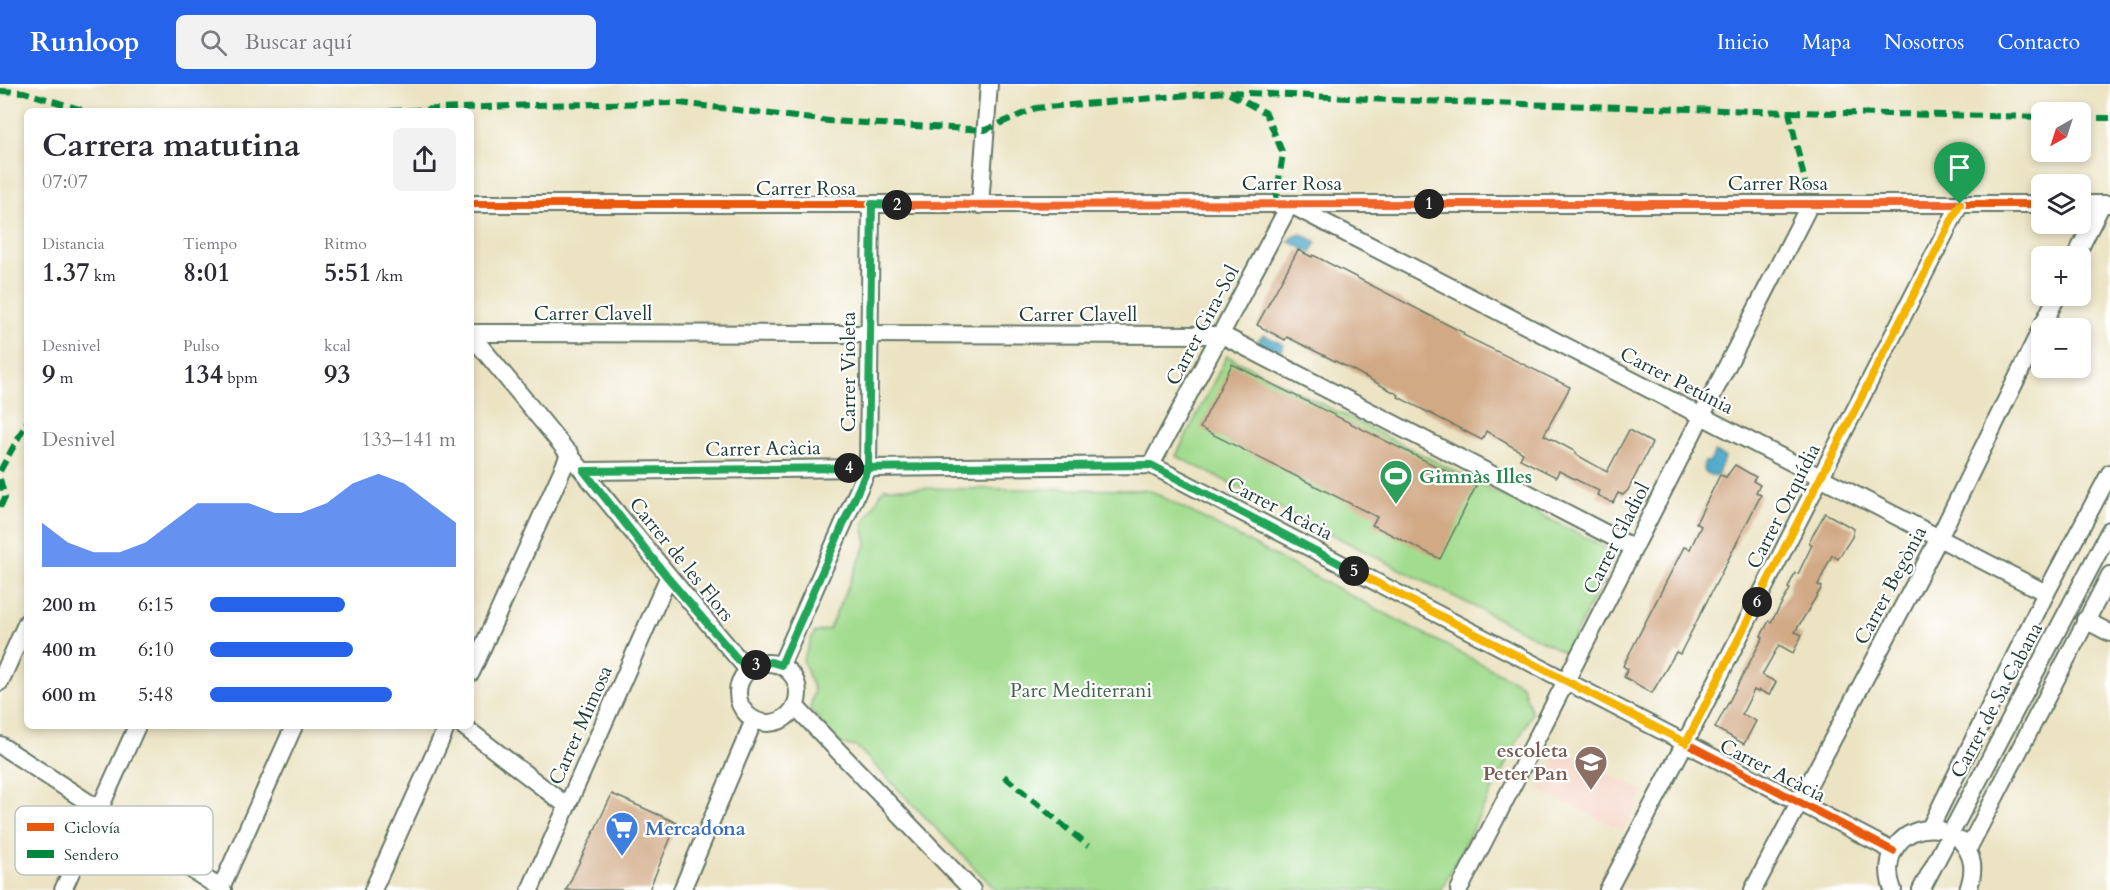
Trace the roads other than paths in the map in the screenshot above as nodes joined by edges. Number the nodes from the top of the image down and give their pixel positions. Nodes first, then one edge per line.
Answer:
1 (989, 84) edge
2 (474, 204) edge
3 (872, 204) junction
4 (1290, 204) junction
5 (1810, 204) junction
6 (1960, 204) junction
7 (2031, 204) edge
8 (2106, 204) edge
9 (980, 205) junction
10 (2082, 246) edge
11 (2052, 306) edge
12 (474, 334) edge
13 (1222, 334) junction
14 (869, 335) junction
15 (474, 338) edge
16 (1701, 416) junction
17 (570, 453) junction
18 (1151, 465) junction
19 (868, 468) junction
20 (584, 471) junction
21 (2110, 473) edge
22 (1821, 477) junction
23 (2110, 530) edge
24 (1939, 538) junction
25 (1634, 548) junction
26 (2110, 575) edge
27 (668, 578) junction
28 (2046, 593) junction
29 (2085, 620) junction
30 (24, 629) edge
31 (2110, 633) edge
32 (781, 665) junction
33 (474, 666) edge
34 (747, 670) junction
35 (1566, 681) junction
36 (0, 682) edge
37 (795, 706) junction
38 (754, 720) junction
39 (136, 729) edge
40 (293, 729) edge
41 (446, 729) edge
42 (467, 729) edge
43 (1686, 743) junction
44 (0, 745) edge
45 (1799, 802) junction
46 (94, 806) edge
47 (100, 806) edge
48 (567, 806) junction
49 (1930, 828) junction
50 (1950, 832) junction
51 (1968, 849) junction
52 (1893, 851) junction
53 (70, 875) edge
54 (200, 875) edge
55 (221, 889) edge
56 (63, 890) edge
57 (373, 890) edge
58 (530, 890) edge
59 (682, 890) edge
60 (972, 890) edge
61 (1459, 890) edge
62 (1608, 890) edge
63 (1753, 890) edge
64 (1893, 890) edge
65 (1921, 890) edge
66 (1968, 890) edge

1 - 9 street
2 - 3 street, Carrer Rosa
3 - 9 street, Carrer Rosa
3 - 14 street, Carrer Violeta
4 - 5 street, Carrer Rosa
4 - 9 street, Carrer Rosa
4 - 13 street, Carrer Gira-Sol
4 - 16 street, Carrer Petúnia
5 - 6 street, Carrer Rosa
5 - 16 street, Carrer Gladiol
6 - 7 street, Carrer Rosa
6 - 22 street, Carrer Orquídia
8 - 10 street
11 - 24 street, Carrer Begònia
12 - 14 street, Carrer Clavell
13 - 14 street, Carrer Clavell
13 - 18 street, Carrer Gira-Sol
13 - 25 street, Carrer Clavell
14 - 19 street, Carrer Violeta
15 - 17 street, Carrer de les Flors
16 - 22 street, Carrer Petúnia
16 - 25 street, Carrer Gladiol
17 - 20 street, Carrer de les Flors
17 - 33 street
18 - 19 street, Carrer Acàcia
18 - 35 street, Carrer Acàcia
19 - 20 street, Carrer Acàcia
19 - 32 street, Carrer Violeta
20 - 27 street, Carrer de les Flors
21 - 28 street
22 - 24 street, Carrer Petúnia
22 - 43 street, Carrer Orquídia
23 - 50 street, Carrer de Sa Cabana
24 - 28 street, Carrer Petúnia
24 - 45 street, Carrer Begònia
25 - 35 street, Carrer Gladiol
26 - 29 street
27 - 34 street, Carrer de les Flors
27 - 48 street, Carrer Mimosa
28 - 49 street
29 - 31 street
29 - 51 street
30 - 36 street
32 - 34 street
32 - 37 street
34 - 38 street
35 - 43 street, Carrer Acàcia
35 - 61 street, Carrer Gladiol
37 - 38 street
37 - 60 street
38 - 59 street
39 - 47 street
40 - 55 street
41 - 57 street
42 - 48 street
43 - 45 street, Carrer Acàcia
43 - 62 street, Carrer Orquídia
44 - 46 street
45 - 52 street, Carrer Acàcia
45 - 63 street, Carrer Begònia
48 - 58 street, Carrer Mimosa
49 - 50 street
49 - 52 street
50 - 51 street
50 - 65 street, Carrer de Sa Cabana
51 - 66 street
52 - 64 street
53 - 56 street
54 - 55 street

